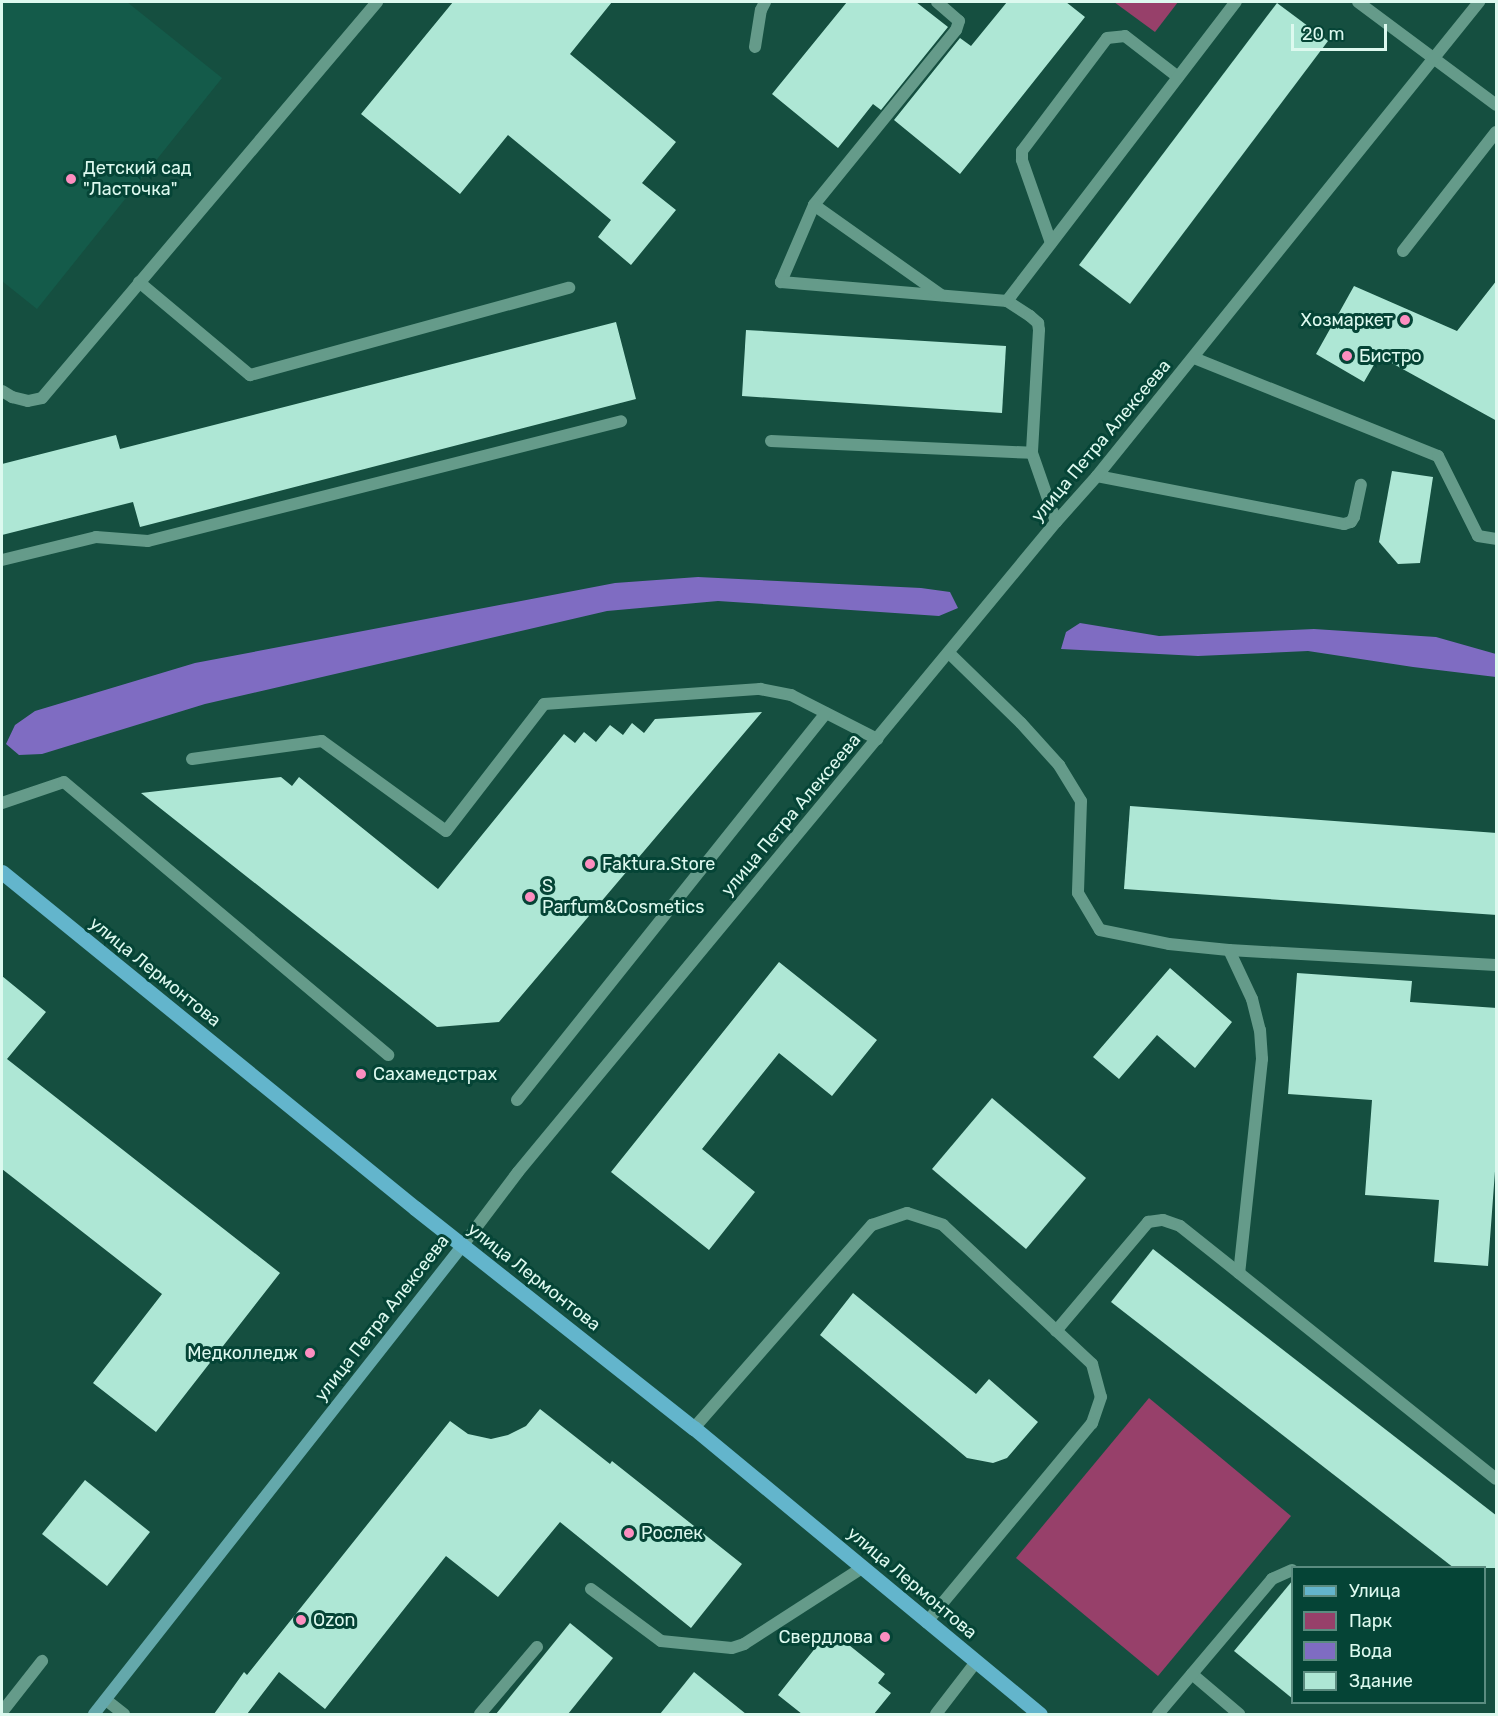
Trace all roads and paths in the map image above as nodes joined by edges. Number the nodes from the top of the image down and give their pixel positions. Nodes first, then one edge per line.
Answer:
1 (377, 2) edge
2 (765, 2) edge
3 (937, 2) edge
4 (1236, 2) edge
5 (1358, 2) edge
6 (1479, 2) edge
7 (755, 47) dead end
8 (1434, 58) junction
9 (1178, 77) junction
10 (1497, 105) edge
11 (1497, 132) edge
12 (814, 205) junction
13 (1051, 243) junction
14 (1403, 251) dead end
15 (140, 282) junction
16 (569, 288) dead end
17 (942, 295) junction
18 (1007, 301) junction
19 (1194, 358) junction
20 (2, 391) edge
21 (621, 421) dead end
22 (771, 441) dead end
23 (1032, 453) junction
24 (1097, 476) junction
25 (1361, 485) dead end
26 (1056, 522) junction
27 (1497, 539) edge
28 (2, 560) edge
29 (949, 653) junction
30 (826, 713) junction
31 (877, 739) junction
32 (192, 759) dead end
33 (2, 803) edge
34 (2, 873) edge
35 (1229, 950) junction
36 (1497, 964) edge
37 (388, 1055) dead end
38 (517, 1100) dead end
39 (463, 1245) junction
40 (1239, 1273) junction
41 (1056, 1331) junction
42 (694, 1428) junction
43 (1497, 1479) edge
44 (862, 1568) junction
45 (1291, 1571) edge
46 (591, 1589) dead end
47 (927, 1622) junction
48 (537, 1647) dead end
49 (42, 1661) dead end
50 (976, 1662) junction
51 (1192, 1674) junction
52 (106, 1700) junction
53 (2, 1712) edge
54 (94, 1714) edge
55 (124, 1714) edge
56 (480, 1714) edge
57 (936, 1714) edge
58 (1040, 1714) edge
59 (1158, 1714) edge
60 (1239, 1714) edge

1 - 15 street
2 - 7 street
3 - 12 street
4 - 9 street
5 - 8 street
6 - 8 street, улица Петра Алексеева
8 - 10 street
8 - 19 street, улица Петра Алексеева
9 - 13 street
9 - 13 street
11 - 14 street
12 - 17 street
12 - 17 street
13 - 18 street
15 - 16 street
15 - 20 street
17 - 18 street
18 - 23 street
19 - 24 street, улица Петра Алексеева
19 - 27 street
21 - 28 street
22 - 23 street
23 - 26 street
24 - 25 street
24 - 26 street, улица Петра Алексеева
26 - 29 street, улица Петра Алексеева
29 - 31 street, улица Петра Алексеева
29 - 35 street
30 - 31 street
30 - 32 street
30 - 38 street
31 - 39 street, улица Петра Алексеева
33 - 37 street
34 - 39 main road, улица Лермонтова
35 - 36 street
35 - 40 street
39 - 42 main road, улица Лермонтова
39 - 52 main road, улица Петра Алексеева
40 - 41 street
40 - 43 street
41 - 42 street
41 - 47 street
42 - 44 main road, улица Лермонтова
44 - 46 street
44 - 47 main road, улица Лермонтова
45 - 51 street
47 - 50 main road, улица Лермонтова
48 - 56 street
49 - 53 street
50 - 57 street
50 - 58 main road, улица Лермонтова
51 - 59 street
51 - 60 street
52 - 54 main road, улица Петра Алексеева
52 - 55 street

